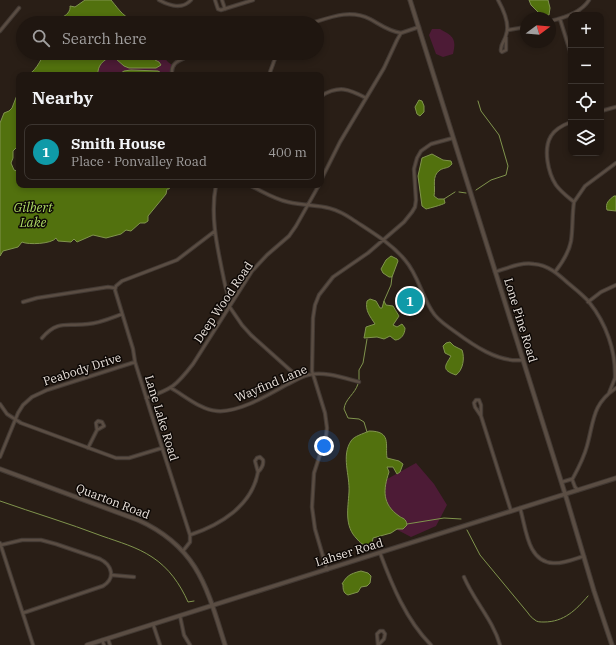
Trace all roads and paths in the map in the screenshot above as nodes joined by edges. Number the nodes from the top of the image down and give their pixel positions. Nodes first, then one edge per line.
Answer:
1 (159, 0) edge
2 (191, 0) edge
3 (215, 0) edge
4 (222, 0) edge
5 (253, 0) edge
6 (410, 0) edge
7 (498, 0) edge
8 (590, 0) edge
9 (19, 8) dead end
10 (225, 9) junction
11 (560, 19) junction
12 (324, 20) edge
13 (556, 20) edge
14 (418, 27) junction
15 (520, 28) edge
16 (0, 30) edge
17 (508, 30) junction
18 (401, 33) junction
19 (506, 37) junction
20 (569, 48) edge
21 (180, 60) edge
22 (274, 60) edge
23 (172, 72) edge
24 (270, 72) edge
25 (324, 95) edge
26 (366, 98) junction
27 (616, 108) edge
28 (604, 110) edge
29 (568, 123) edge
30 (453, 138) junction
31 (616, 163) edge
32 (324, 174) edge
33 (216, 188) edge
34 (255, 188) edge
35 (318, 188) edge
36 (574, 202) junction
37 (309, 205) junction
38 (215, 230) junction
39 (383, 240) junction
40 (495, 272) junction
41 (555, 272) junction
42 (616, 285) edge
43 (115, 288) junction
44 (23, 302) dead end
45 (232, 302) junction
46 (588, 302) junction
47 (229, 306) junction
48 (122, 314) junction
49 (42, 338) dead end
50 (523, 360) junction
51 (135, 362) junction
52 (312, 374) junction
53 (299, 378) junction
54 (615, 379) edge
55 (359, 382) dead end
56 (171, 388) junction
57 (616, 388) edge
58 (609, 393) junction
59 (146, 398) junction
60 (0, 404) edge
61 (481, 416) junction
62 (15, 420) junction
63 (97, 430) dead end
64 (88, 448) junction
65 (162, 448) junction
66 (0, 457) edge
67 (0, 469) edge
68 (258, 472) junction
69 (616, 478) edge
70 (572, 479) junction
71 (562, 482) junction
72 (578, 490) junction
73 (566, 494) junction
74 (520, 508) junction
75 (511, 511) junction
76 (190, 535) junction
77 (0, 544) edge
78 (183, 551) junction
79 (380, 553) junction
80 (584, 556) junction
81 (326, 570) junction
82 (111, 575) junction
83 (134, 577) dead end
84 (464, 577) dead end
85 (212, 606) junction
86 (23, 613) junction
87 (180, 616) junction
88 (153, 624) junction
89 (108, 639) junction
90 (102, 640) junction
91 (612, 644) edge
92 (33, 645) edge
93 (87, 645) edge
94 (104, 645) edge
95 (110, 645) edge
96 (160, 645) edge
97 (190, 645) edge
98 (225, 645) edge
99 (378, 645) edge
100 (431, 645) edge
101 (500, 645) edge
102 (607, 645) edge

1 - 2 street
3 - 10 street
4 - 10 street
5 - 10 street
6 - 14 street, Lone Pine Road
7 - 17 street
8 - 11 street
9 - 16 street
11 - 13 street
11 - 20 street
12 - 18 street
14 - 18 street
14 - 30 street, Lone Pine Road
15 - 17 street
17 - 19 street
18 - 26 street
19 - 19 street
21 - 23 street
22 - 24 street
25 - 26 street
26 - 32 street
27 - 28 street
29 - 36 street
30 - 39 street
30 - 40 street, Lone Pine Road
31 - 36 street
33 - 38 street
34 - 37 street
35 - 37 street, Deep Wood Road
36 - 41 street
37 - 39 street
37 - 45 street, Deep Wood Road
38 - 43 street
38 - 45 street
39 - 50 street
39 - 52 street
40 - 41 street
40 - 50 street, Lone Pine Road
41 - 46 street
42 - 46 street
43 - 44 street
43 - 48 street, Lane Lake Road
45 - 47 street, Deep Wood Road
46 - 54 street
47 - 53 street
47 - 56 street, Deep Wood Road
48 - 49 street
48 - 51 street, Lane Lake Road
50 - 71 street, Lone Pine Road
51 - 59 street, Lane Lake Road
51 - 62 street, Peabody Drive
52 - 53 street, Wayfind Lane
52 - 55 street, Wayfind Lane
52 - 81 street
53 - 56 street, Wayfind Lane
54 - 58 street
56 - 59 street, Deep Wood Road
57 - 58 street
58 - 70 street
59 - 65 street, Lane Lake Road
60 - 62 street
61 - 61 street
61 - 75 street
62 - 64 street
62 - 66 street, Peabody Drive
63 - 64 street
64 - 65 street
65 - 76 street, Lane Lake Road
67 - 78 street, Quarton Road
68 - 68 street
68 - 76 street
69 - 72 street, Lahser Road
70 - 71 street
70 - 72 street
71 - 73 street, Lone Pine Road
72 - 73 street, Lahser Road
73 - 74 street, Lahser Road
73 - 80 street, Lone Pine Road
74 - 75 street, Lahser Road
74 - 80 street
75 - 79 street, Lahser Road
76 - 78 street
77 - 82 street
77 - 86 street
78 - 85 street, Quarton Road
79 - 81 street, Lahser Road
79 - 100 street
80 - 91 street, Lone Pine Road
81 - 85 street, Lahser Road
82 - 83 street
82 - 86 street
84 - 101 street
85 - 87 street, Lahser Road
85 - 98 street, Quarton Road
86 - 92 street
87 - 88 street, Lahser Road
87 - 97 street
88 - 89 street, Lahser Road
88 - 96 street
89 - 90 street, Lahser Road
89 - 95 street
90 - 93 street, Lahser Road
90 - 94 street
91 - 102 street
99 - 99 street

